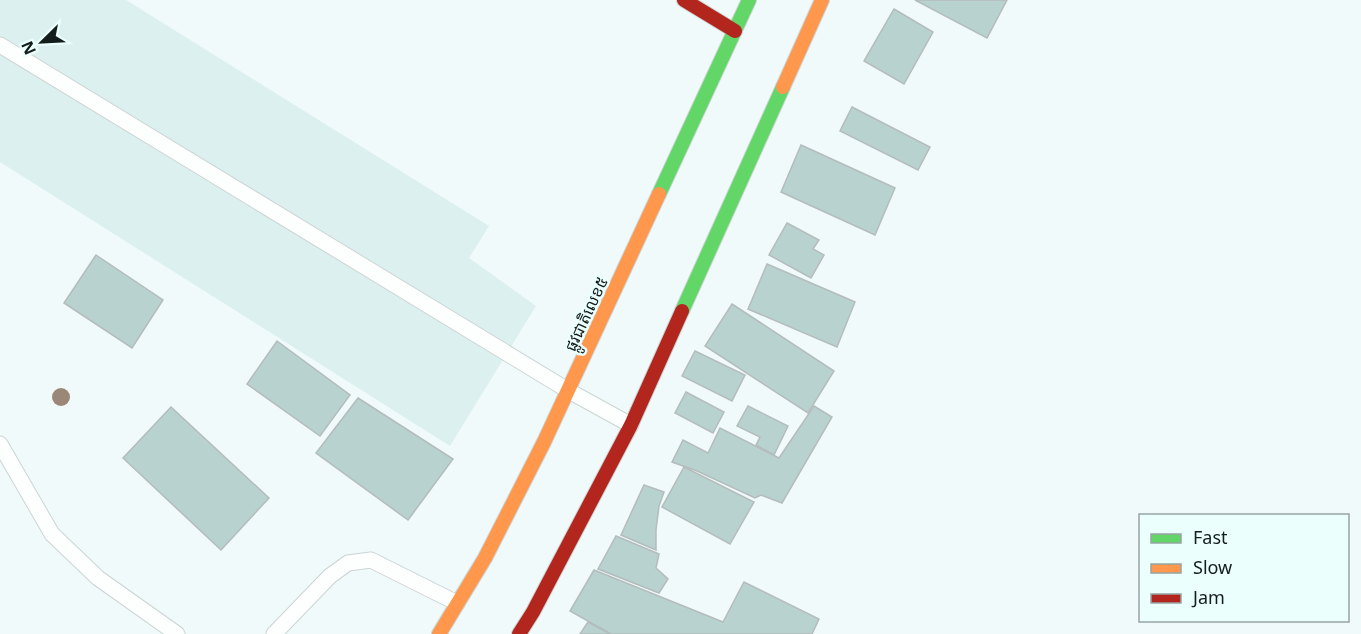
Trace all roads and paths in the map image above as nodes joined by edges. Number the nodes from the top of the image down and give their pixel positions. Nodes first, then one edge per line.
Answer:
1 (684, 0) edge
2 (749, 0) edge
3 (822, 0) edge
4 (735, 31) junction
5 (0, 45) edge
6 (569, 391) junction
7 (631, 425) junction
8 (0, 444) edge
9 (457, 603) junction
10 (177, 634) edge
11 (274, 634) edge
12 (438, 634) edge
13 (519, 634) edge

1 - 4 main road
2 - 4 main road, ផ្លូវជាតិលេខ៥
3 - 7 main road
4 - 6 main road, ផ្លូវជាតិលេខ៥
5 - 6 lane
6 - 7 lane
6 - 9 main road, ផ្លូវជាតិលេខ៥
7 - 13 main road
8 - 10 lane
9 - 11 lane
9 - 12 main road, ផ្លូវជាតិលេខ៥

